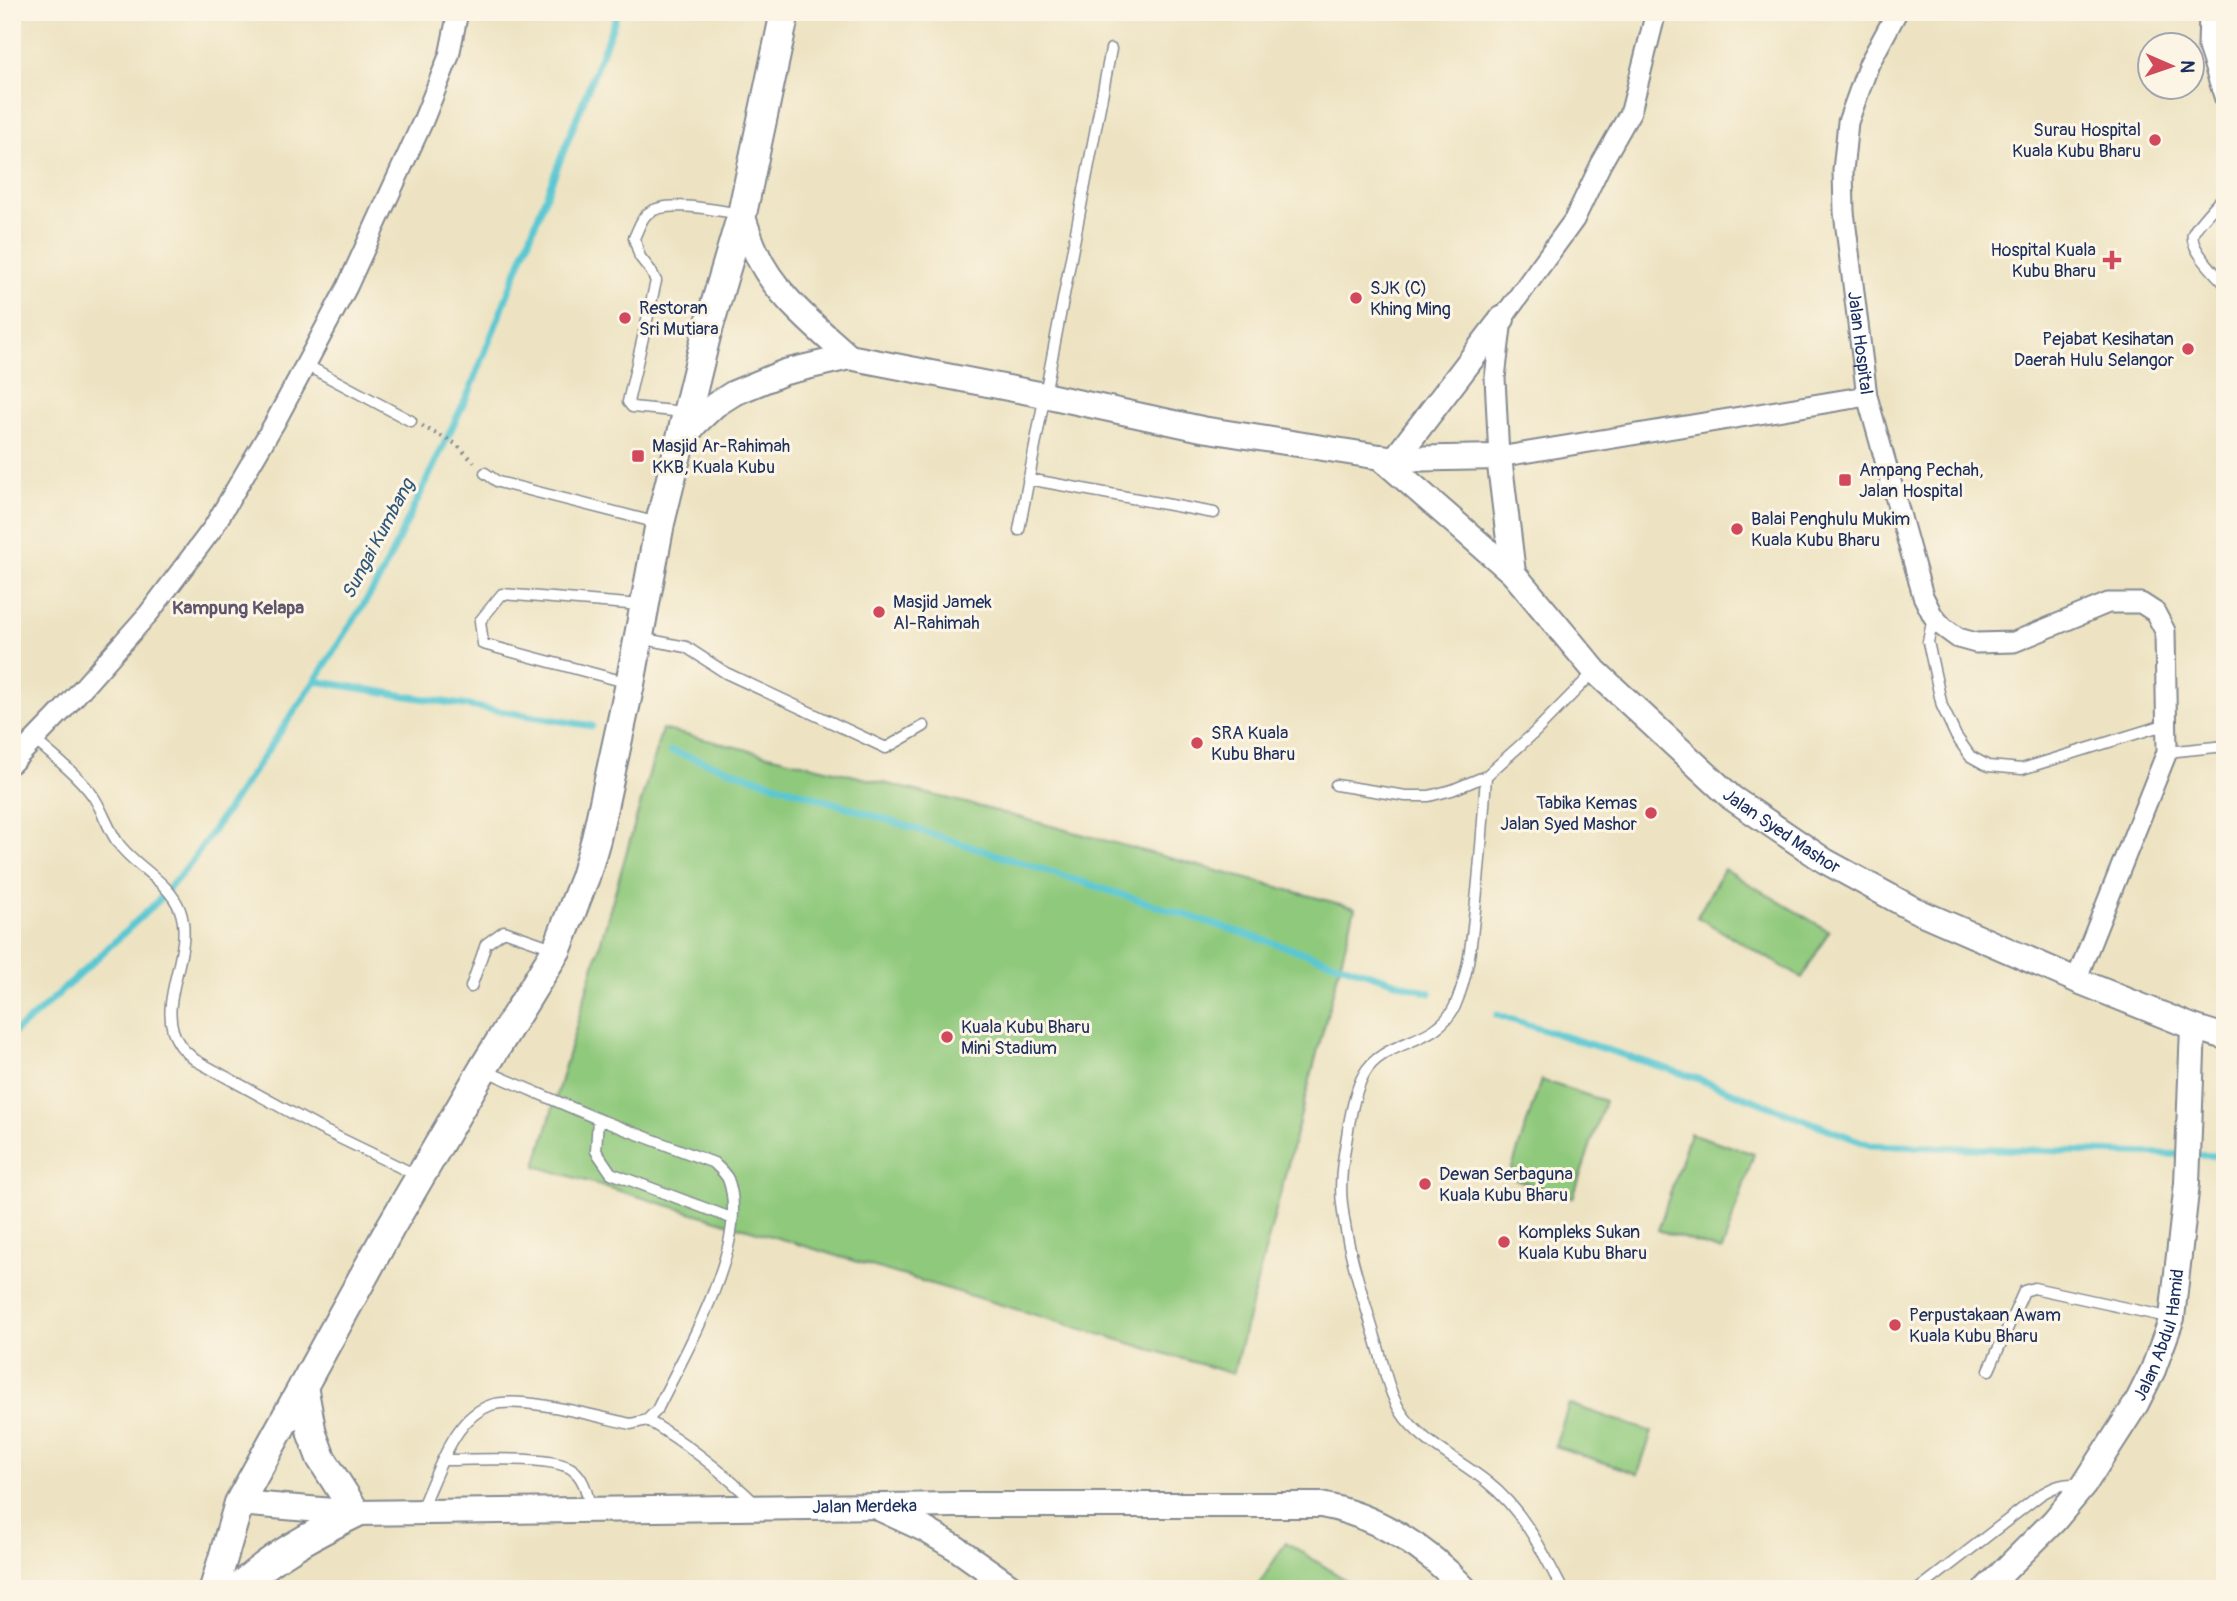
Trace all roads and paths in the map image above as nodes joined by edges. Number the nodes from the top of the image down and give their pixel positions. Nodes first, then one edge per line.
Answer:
1 (458, 12) edge
2 (785, 12) edge
3 (1656, 12) edge
4 (1897, 12) edge
5 (2209, 12) edge
6 (1111, 49) dead end
7 (2225, 99) edge
8 (2225, 195) edge
9 (742, 214) junction
10 (2225, 284) edge
11 (1502, 319) junction
12 (849, 357) junction
13 (306, 365) junction
14 (1044, 395) junction
15 (1867, 396) junction
16 (688, 412) junction
17 (411, 421) joint
18 (679, 444) junction
19 (1499, 457) junction
20 (1387, 458) junction
21 (485, 472) joint
22 (1028, 479) junction
23 (1214, 513) dead end
24 (660, 523) junction
25 (1019, 530) dead end
26 (1513, 573) junction
27 (645, 605) junction
28 (1933, 616) junction
29 (639, 638) junction
30 (1595, 671) junction
31 (630, 684) junction
32 (2167, 724) junction
33 (924, 726) dead end
34 (36, 740) junction
35 (2225, 746) edge
36 (2167, 752) junction
37 (12, 763) edge
38 (1486, 776) junction
39 (1336, 785) dead end
40 (556, 949) junction
41 (2076, 980) junction
42 (471, 986) dead end
43 (2193, 1027) junction
44 (2225, 1037) edge
45 (483, 1069) junction
46 (598, 1119) junction
47 (421, 1178) junction
48 (731, 1218) junction
49 (2172, 1318) junction
50 (1989, 1370) dead end
51 (303, 1386) junction
52 (647, 1420) junction
53 (444, 1460) junction
54 (2084, 1485) junction
55 (239, 1503) junction
56 (956, 1505) junction
57 (877, 1507) junction
58 (761, 1509) junction
59 (592, 1511) junction
60 (356, 1513) junction
61 (419, 1513) junction
62 (957, 1548) junction
63 (214, 1589) edge
64 (237, 1589) edge
65 (1014, 1589) edge
66 (1465, 1589) edge
67 (1563, 1589) edge
68 (1919, 1589) edge
69 (1986, 1589) edge

1 - 13 street
2 - 9 main road
3 - 11 street
4 - 15 street, Jalan Hospital
5 - 7 street
6 - 14 lane
8 - 10 lane
9 - 12 street
9 - 16 main road
9 - 16 lane
11 - 19 street
11 - 20 street
12 - 14 street
12 - 18 street
13 - 17 lane
13 - 34 street
14 - 20 street
14 - 22 lane
15 - 19 street, Jalan Hospital
15 - 28 street
16 - 18 main road
17 - 21 path
18 - 24 main road
19 - 20 street
19 - 26 street
20 - 26 street, Jalan Syed Mashor
21 - 24 lane
22 - 23 lane
22 - 25 lane
24 - 27 main road
26 - 30 street, Jalan Syed Mashor
27 - 29 main road
27 - 31 lane
28 - 32 lane
28 - 32 street
29 - 31 main road
29 - 33 lane
30 - 38 lane
30 - 41 street, Jalan Syed Mashor
31 - 40 main road
32 - 36 street
34 - 37 street
34 - 47 lane
35 - 36 lane
36 - 41 street
38 - 39 lane
38 - 67 lane
40 - 42 lane
40 - 45 main road
41 - 43 street, Jalan Syed Mashor
43 - 44 street, Jalan Syed Mashor
43 - 49 street, Jalan Abdul Hamid
45 - 46 lane
45 - 47 main road
46 - 48 lane
46 - 48 lane
47 - 51 main road
48 - 52 lane
49 - 50 lane
49 - 54 street, Jalan Abdul Hamid
51 - 55 main road
51 - 60 main road
52 - 53 lane
52 - 58 lane
53 - 59 lane
53 - 61 lane
54 - 68 lane
54 - 69 street, Jalan Abdul Hamid
55 - 60 street, Jalan Merdeka
55 - 63 main road
56 - 57 street, Jalan Merdeka
56 - 62 street
56 - 66 street, Jalan Merdeka
57 - 58 street, Jalan Merdeka
57 - 62 street
58 - 59 street, Jalan Merdeka
59 - 61 street, Jalan Merdeka
60 - 61 street, Jalan Merdeka
60 - 64 main road
62 - 65 street

